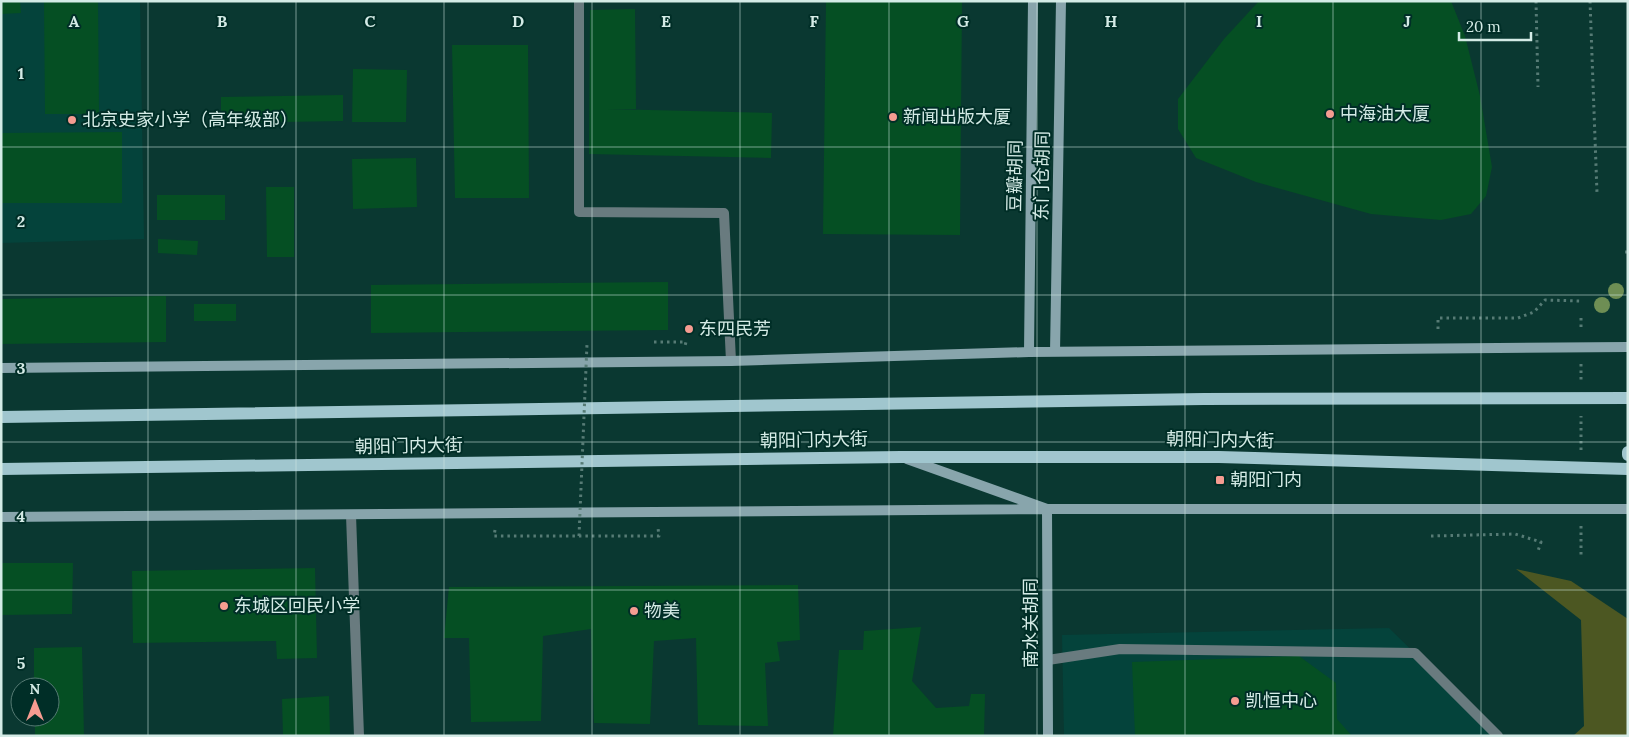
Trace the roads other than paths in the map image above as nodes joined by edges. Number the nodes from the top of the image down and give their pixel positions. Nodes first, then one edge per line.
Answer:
1 (579, 1) edge
2 (1033, 1) edge
3 (1061, 1) edge
4 (1628, 347) edge
5 (1029, 352) junction
6 (1055, 352) junction
7 (731, 361) junction
8 (1, 368) edge
9 (1628, 398) edge
10 (1, 417) edge
11 (901, 457) junction
12 (1, 469) edge
13 (1628, 469) edge
14 (1047, 509) junction
15 (1628, 509) edge
16 (351, 514) junction
17 (1, 517) edge
18 (1048, 660) junction
19 (359, 736) edge
20 (1048, 736) edge
21 (1498, 736) edge

1 - 7 street
2 - 5 street, 豆瓣胡同
3 - 6 street, 东门仓胡同
4 - 6 street
5 - 6 street
5 - 7 street
7 - 8 street
9 - 10 main road, 朝阳门内大街
11 - 12 main road, 朝阳门内大街
11 - 13 main road, 朝阳门内大街
11 - 14 street
14 - 15 street
14 - 16 street
14 - 18 street, 南水关胡同
16 - 17 street
16 - 19 street
18 - 20 street, 南水关胡同
18 - 21 street

